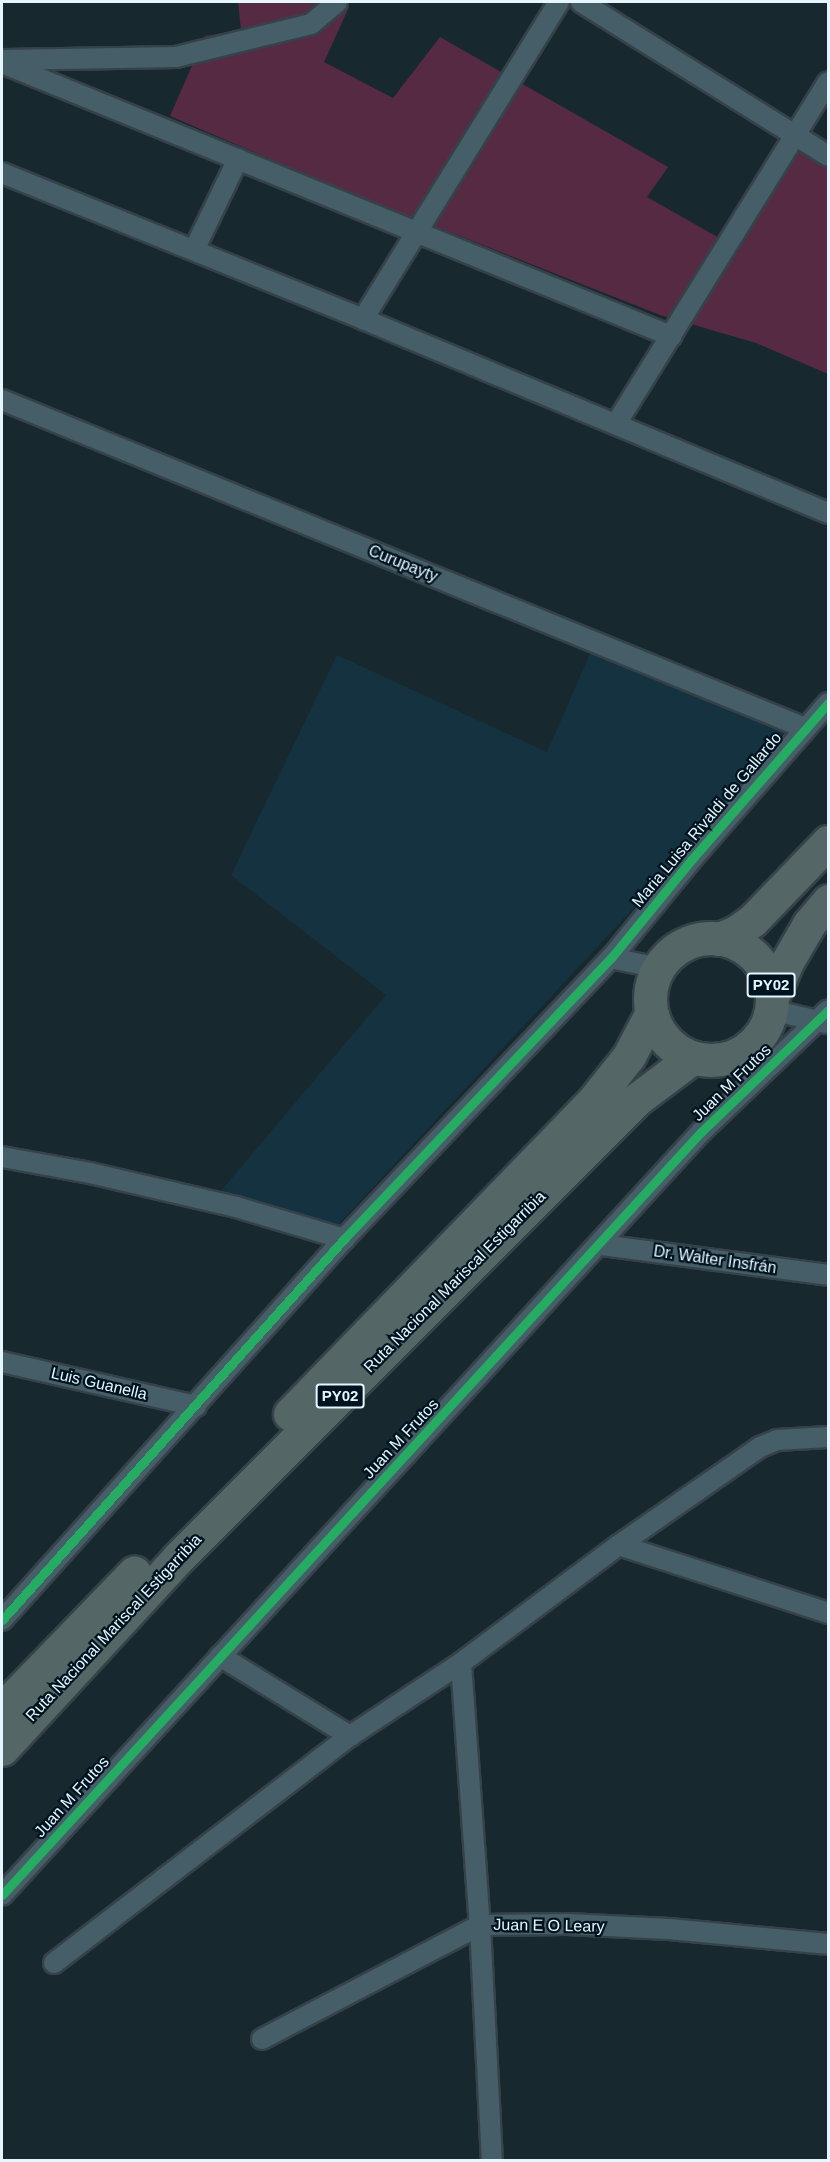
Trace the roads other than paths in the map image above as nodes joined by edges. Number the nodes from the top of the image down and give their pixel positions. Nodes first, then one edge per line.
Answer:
1 (337, 2) edge
2 (559, 2) edge
3 (581, 2) edge
4 (2, 61) edge
5 (828, 82) edge
6 (795, 135) junction
7 (828, 156) edge
8 (238, 159) junction
9 (2, 173) edge
10 (418, 232) junction
11 (194, 250) junction
12 (363, 320) junction
13 (671, 336) junction
14 (2, 400) edge
15 (616, 424) junction
16 (828, 513) edge
17 (828, 703) edge
18 (805, 728) junction
19 (828, 842) edge
20 (828, 901) edge
21 (719, 939) junction
22 (611, 958) junction
23 (659, 968) junction
24 (772, 1003) junction
25 (651, 1014) junction
26 (825, 1018) edge
27 (692, 1058) junction
28 (2, 1157) edge
29 (344, 1239) junction
30 (601, 1245) junction
31 (828, 1275) edge
32 (2, 1362) edge
33 (196, 1406) junction
34 (828, 1437) edge
35 (619, 1545) junction
36 (828, 1613) edge
37 (2, 1620) edge
38 (220, 1656) junction
39 (462, 1663) junction
40 (2, 1709) edge
41 (350, 1736) junction
42 (2, 1749) edge
43 (2, 1895) edge
44 (480, 1925) junction
45 (828, 1944) edge
46 (54, 1963) dead end
47 (262, 2039) dead end
48 (492, 2160) edge

1 - 4 street
2 - 10 street
3 - 6 street
4 - 8 street
5 - 6 street
6 - 7 street
6 - 13 street
8 - 10 street
8 - 11 street
9 - 11 street
10 - 12 street
10 - 13 street
11 - 12 street
12 - 15 street
13 - 15 street
14 - 18 street, Curupayty
15 - 16 street
17 - 18 street, Maria Luisa Rivaldi de Gallardo
18 - 22 street, Maria Luisa Rivaldi de Gallardo
19 - 21 highway, PY02
20 - 24 highway, PY02
21 - 23 highway, PY02
21 - 24 highway, PY02
22 - 23 street
22 - 29 street, Maria Luisa Rivaldi de Gallardo
23 - 25 highway, PY02
24 - 26 street
24 - 27 highway, PY02
25 - 27 highway
25 - 40 highway, Ruta Nacional Mariscal Estigarribia / PY02
26 - 30 street, Juan M Frutos
27 - 42 highway, Ruta Nacional Mariscal Estigarribia / PY02
28 - 29 street
29 - 33 street, Maria Luisa Rivaldi de Gallardo
30 - 31 street, Dr. Walter Insfrán
30 - 38 street, Juan M Frutos
32 - 33 street, Luis Guanella
33 - 37 street, Maria Luisa Rivaldi de Gallardo
34 - 35 street
35 - 36 street
35 - 39 street
38 - 41 street
38 - 43 street, Juan M Frutos
39 - 41 street
39 - 44 street
41 - 46 street
44 - 45 street, Juan E O Leary
44 - 47 street, Juan E O Leary
44 - 48 street

